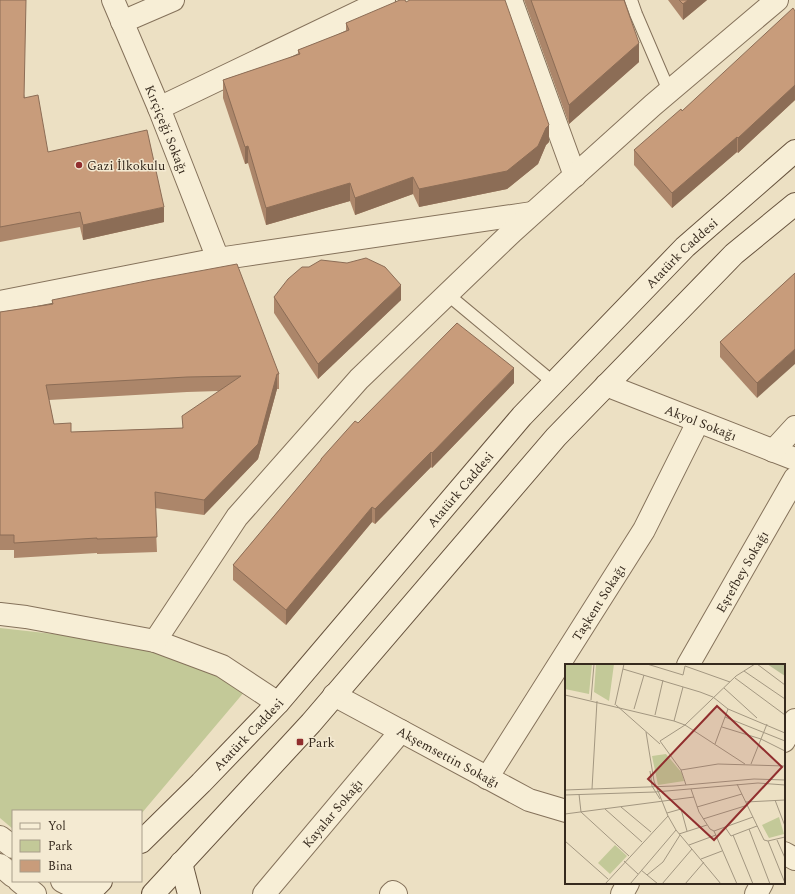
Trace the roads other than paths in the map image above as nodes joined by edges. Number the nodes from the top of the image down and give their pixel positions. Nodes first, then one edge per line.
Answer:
1 (113, 0) edge
2 (173, 0) edge
3 (384, 0) edge
4 (511, 0) edge
5 (631, 0) edge
6 (777, 0) edge
7 (122, 22) junction
8 (669, 91) junction
9 (159, 108) junction
10 (795, 151) edge
11 (575, 176) junction
12 (795, 204) edge
13 (532, 213) junction
14 (218, 259) junction
15 (447, 294) junction
16 (0, 302) edge
17 (554, 383) junction
18 (606, 385) junction
19 (698, 422) junction
20 (795, 427) edge
21 (773, 451) junction
22 (795, 459) edge
23 (795, 478) edge
24 (0, 614) edge
25 (155, 641) junction
26 (689, 664) edge
27 (334, 695) junction
28 (278, 703) junction
29 (795, 720) edge
30 (401, 731) junction
31 (788, 742) edge
32 (487, 778) junction
33 (565, 810) edge
34 (0, 837) edge
35 (142, 841) edge
36 (12, 846) edge
37 (785, 853) edge
38 (795, 858) edge
39 (181, 863) junction
40 (0, 865) edge
41 (12, 875) edge
42 (20, 882) edge
43 (64, 882) edge
44 (100, 882) edge
45 (627, 884) edge
46 (761, 884) edge
47 (35, 894) edge
48 (88, 894) edge
49 (153, 894) edge
50 (189, 894) edge
51 (264, 894) edge
52 (392, 894) edge
53 (396, 894) edge
54 (622, 894) edge
55 (756, 894) edge

1 - 7 street, Kırçiçeği Sokağı
2 - 7 street
3 - 9 street
4 - 11 street
5 - 8 lane
6 - 8 street
7 - 9 street, Kırçiçeği Sokağı
8 - 11 street
9 - 14 street, Kırçiçeği Sokağı
10 - 17 street, Atatürk Caddesi
11 - 13 street
12 - 18 street
13 - 14 street
13 - 15 street
14 - 16 street
15 - 17 lane
15 - 25 street
17 - 28 street, Atatürk Caddesi
18 - 19 street, Akyol Sokağı
18 - 27 street
19 - 21 street, Akyol Sokağı
19 - 32 street, Taşkent Sokağı
20 - 21 street
21 - 22 street, Akyol Sokağı
23 - 26 street, Eşrefbey Sokağı
24 - 25 street
25 - 28 street
27 - 30 street, Akşemsettin Sokağı
27 - 39 street
28 - 35 street, Atatürk Caddesi
29 - 31 street
30 - 32 street, Akşemsettin Sokağı
30 - 51 street, Kayalar Sokağı
32 - 33 street, Akşemsettin Sokağı
34 - 36 street
37 - 38 street
39 - 49 street
39 - 50 street
40 - 41 street
42 - 47 street
43 - 48 street
44 - 48 street
45 - 54 street
46 - 55 street
52 - 53 street

